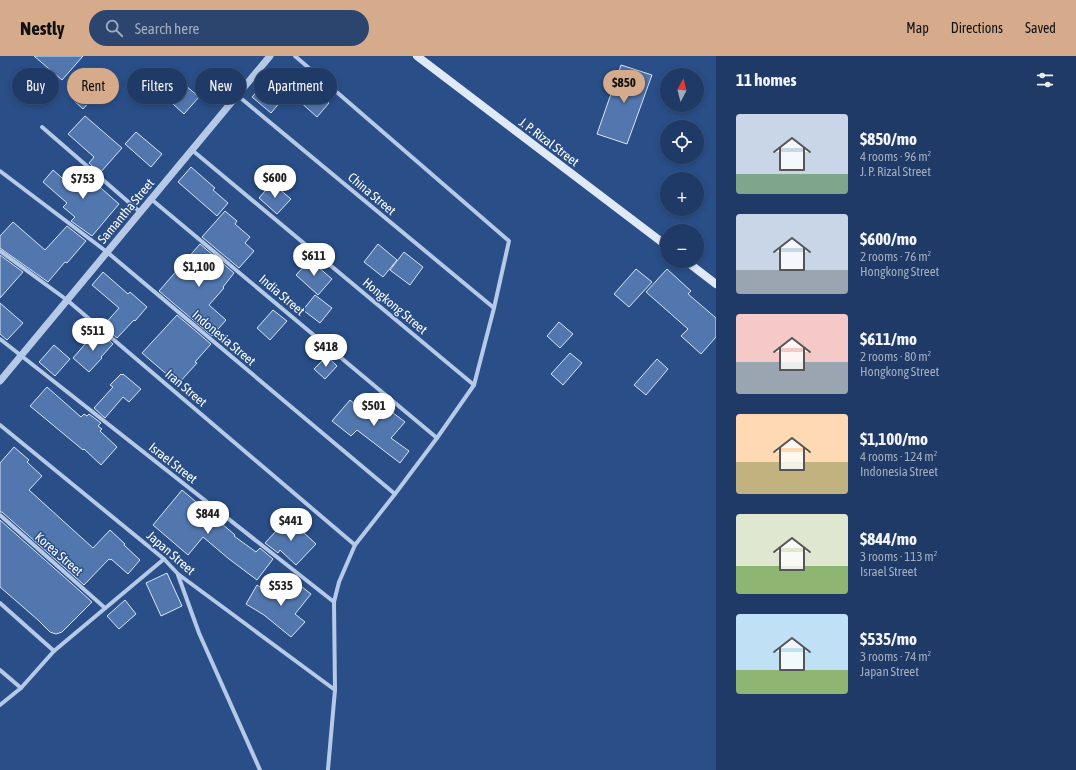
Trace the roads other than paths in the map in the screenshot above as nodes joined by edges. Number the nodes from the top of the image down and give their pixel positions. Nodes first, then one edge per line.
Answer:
1 (270, 56) edge
2 (295, 56) edge
3 (417, 56) edge
4 (246, 84) edge
5 (246, 102) edge
6 (230, 104) edge
7 (42, 127) dead end
8 (192, 150) junction
9 (0, 171) edge
10 (151, 199) junction
11 (140, 212) junction
12 (660, 241) edge
13 (0, 251) edge
14 (106, 252) junction
15 (695, 268) edge
16 (716, 284) edge
17 (67, 300) junction
18 (494, 308) junction
19 (0, 340) edge
20 (20, 356) junction
21 (0, 381) edge
22 (474, 385) junction
23 (0, 424) edge
24 (437, 438) junction
25 (395, 494) junction
26 (0, 515) edge
27 (355, 545) junction
28 (164, 559) junction
29 (178, 574) junction
30 (334, 602) junction
31 (0, 603) edge
32 (105, 608) junction
33 (54, 651) junction
34 (0, 670) edge
35 (21, 688) junction
36 (335, 690) junction
37 (0, 705) edge
38 (328, 769) edge
39 (260, 770) edge

1 - 4 street, Samantha Street
2 - 18 street
3 - 12 main road, J. P. Rizal Street
5 - 18 street, China Street
6 - 8 street, Samantha Street
7 - 11 street
8 - 10 street, Samantha Street
8 - 22 street, Hongkong Street
9 - 14 street, Indonesia Street
10 - 11 street, Samantha Street
10 - 24 street, India Street
11 - 14 street, Samantha Street
13 - 17 street, Iran Street
14 - 17 street, Samantha Street
14 - 25 street, Indonesia Street
15 - 16 main road
17 - 20 street, Samantha Street
17 - 27 street, Iran Street
18 - 22 street
19 - 20 street, Israel Street
20 - 21 street, Samantha Street
20 - 30 street, Israel Street
22 - 24 street
23 - 28 street, Japan Street
24 - 25 street
25 - 27 street
26 - 32 street, Korea Street
27 - 30 street
28 - 29 street, Japan Street
28 - 32 street
29 - 36 street, Japan Street
29 - 39 street
30 - 36 street
31 - 33 street
32 - 33 street
33 - 35 street
34 - 35 street
35 - 37 street
36 - 38 street

